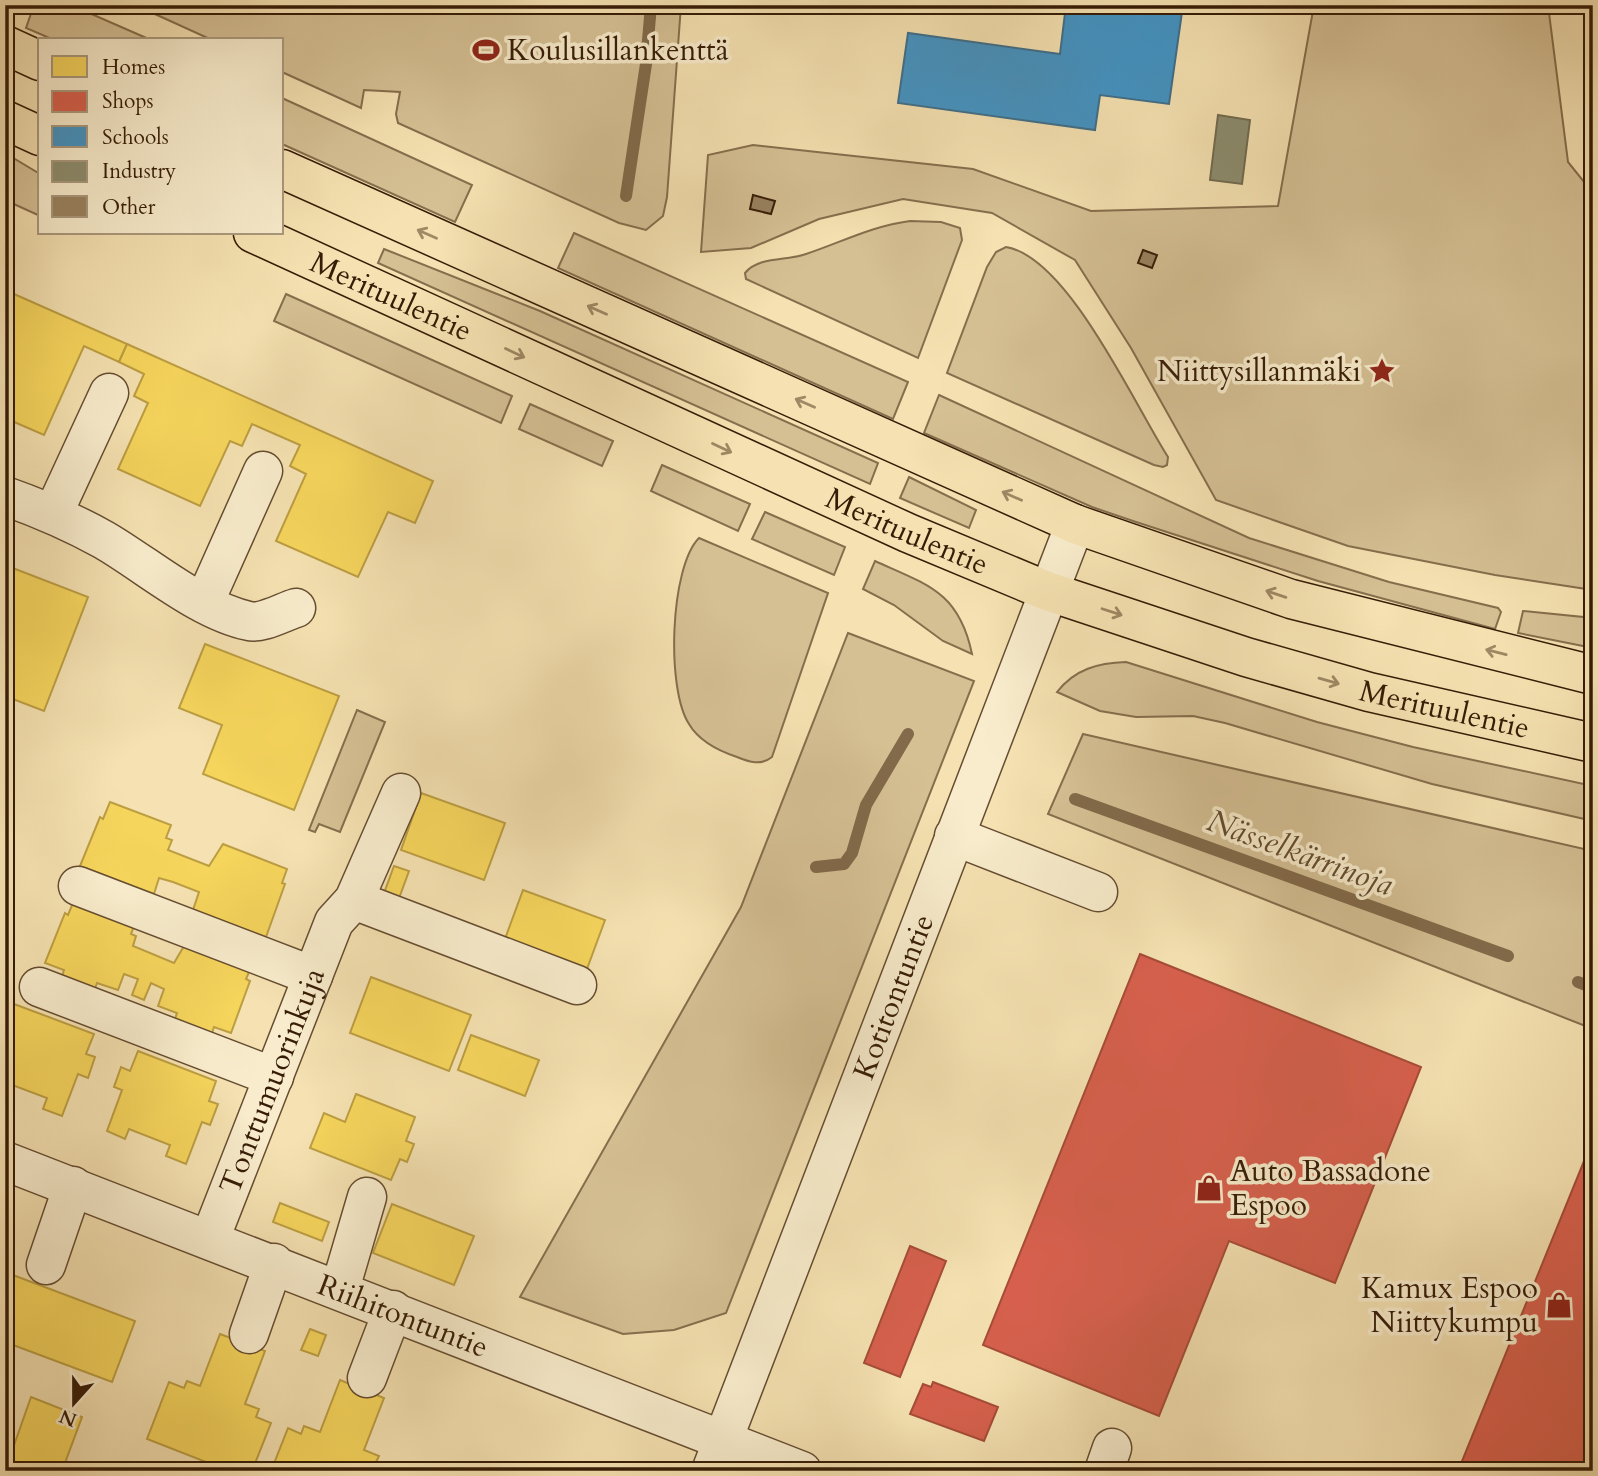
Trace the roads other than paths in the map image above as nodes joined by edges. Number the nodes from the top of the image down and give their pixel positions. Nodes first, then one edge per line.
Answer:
1 (5, 45) edge
2 (38, 60) edge
3 (5, 120) edge
4 (38, 135) edge
5 (284, 170) edge
6 (255, 234) edge
7 (109, 393) dead end
8 (263, 471) dead end
9 (5, 496) edge
10 (53, 514) junction
11 (1074, 524) junction
12 (1047, 591) junction
13 (204, 603) junction
14 (296, 608) dead end
15 (1593, 675) edge
16 (1535, 730) junction
17 (1593, 743) edge
18 (1593, 756) edge
19 (401, 793) dead end
20 (954, 836) junction
21 (78, 886) dead end
22 (1098, 892) dead end
23 (344, 911) junction
24 (313, 976) junction
25 (577, 985) dead end
26 (39, 987) dead end
27 (274, 1077) junction
28 (5, 1161) edge
29 (73, 1186) junction
30 (367, 1197) dead end
31 (210, 1239) junction
32 (274, 1263) junction
33 (46, 1265) dead end
34 (340, 1289) junction
35 (393, 1310) junction
36 (249, 1334) dead end
37 (367, 1378) dead end
38 (718, 1455) edge
39 (802, 1471) edge

1 - 2 main road
3 - 4 main road
11 -> 5 main road
6 -> 12 main road, Merituulentie
7 - 10 street
8 - 13 street
9 - 10 street
10 - 13 street
11 - 12 street, Kotitontuntie
15 -> 11 main road
12 -> 16 main road, Merituulentie
12 - 20 street, Kotitontuntie
13 - 14 street
16 - 17 main road, Merituulentie
16 - 18 street
19 - 23 street, Tonttumuorinkuja
20 - 22 street
20 - 38 street, Kotitontuntie
21 - 24 street
23 - 24 street, Tonttumuorinkuja
23 - 25 street
24 - 27 street, Tonttumuorinkuja
26 - 27 street
27 - 31 street, Tonttumuorinkuja
28 - 29 street, Riihitontuntie
29 - 31 street, Riihitontuntie
29 - 33 street
30 - 34 street
31 - 32 street, Riihitontuntie
32 - 34 street, Riihitontuntie
32 - 36 street
34 - 35 street, Riihitontuntie
35 - 37 street
35 - 38 street, Riihitontuntie
38 - 39 street, Riihitontuntie

